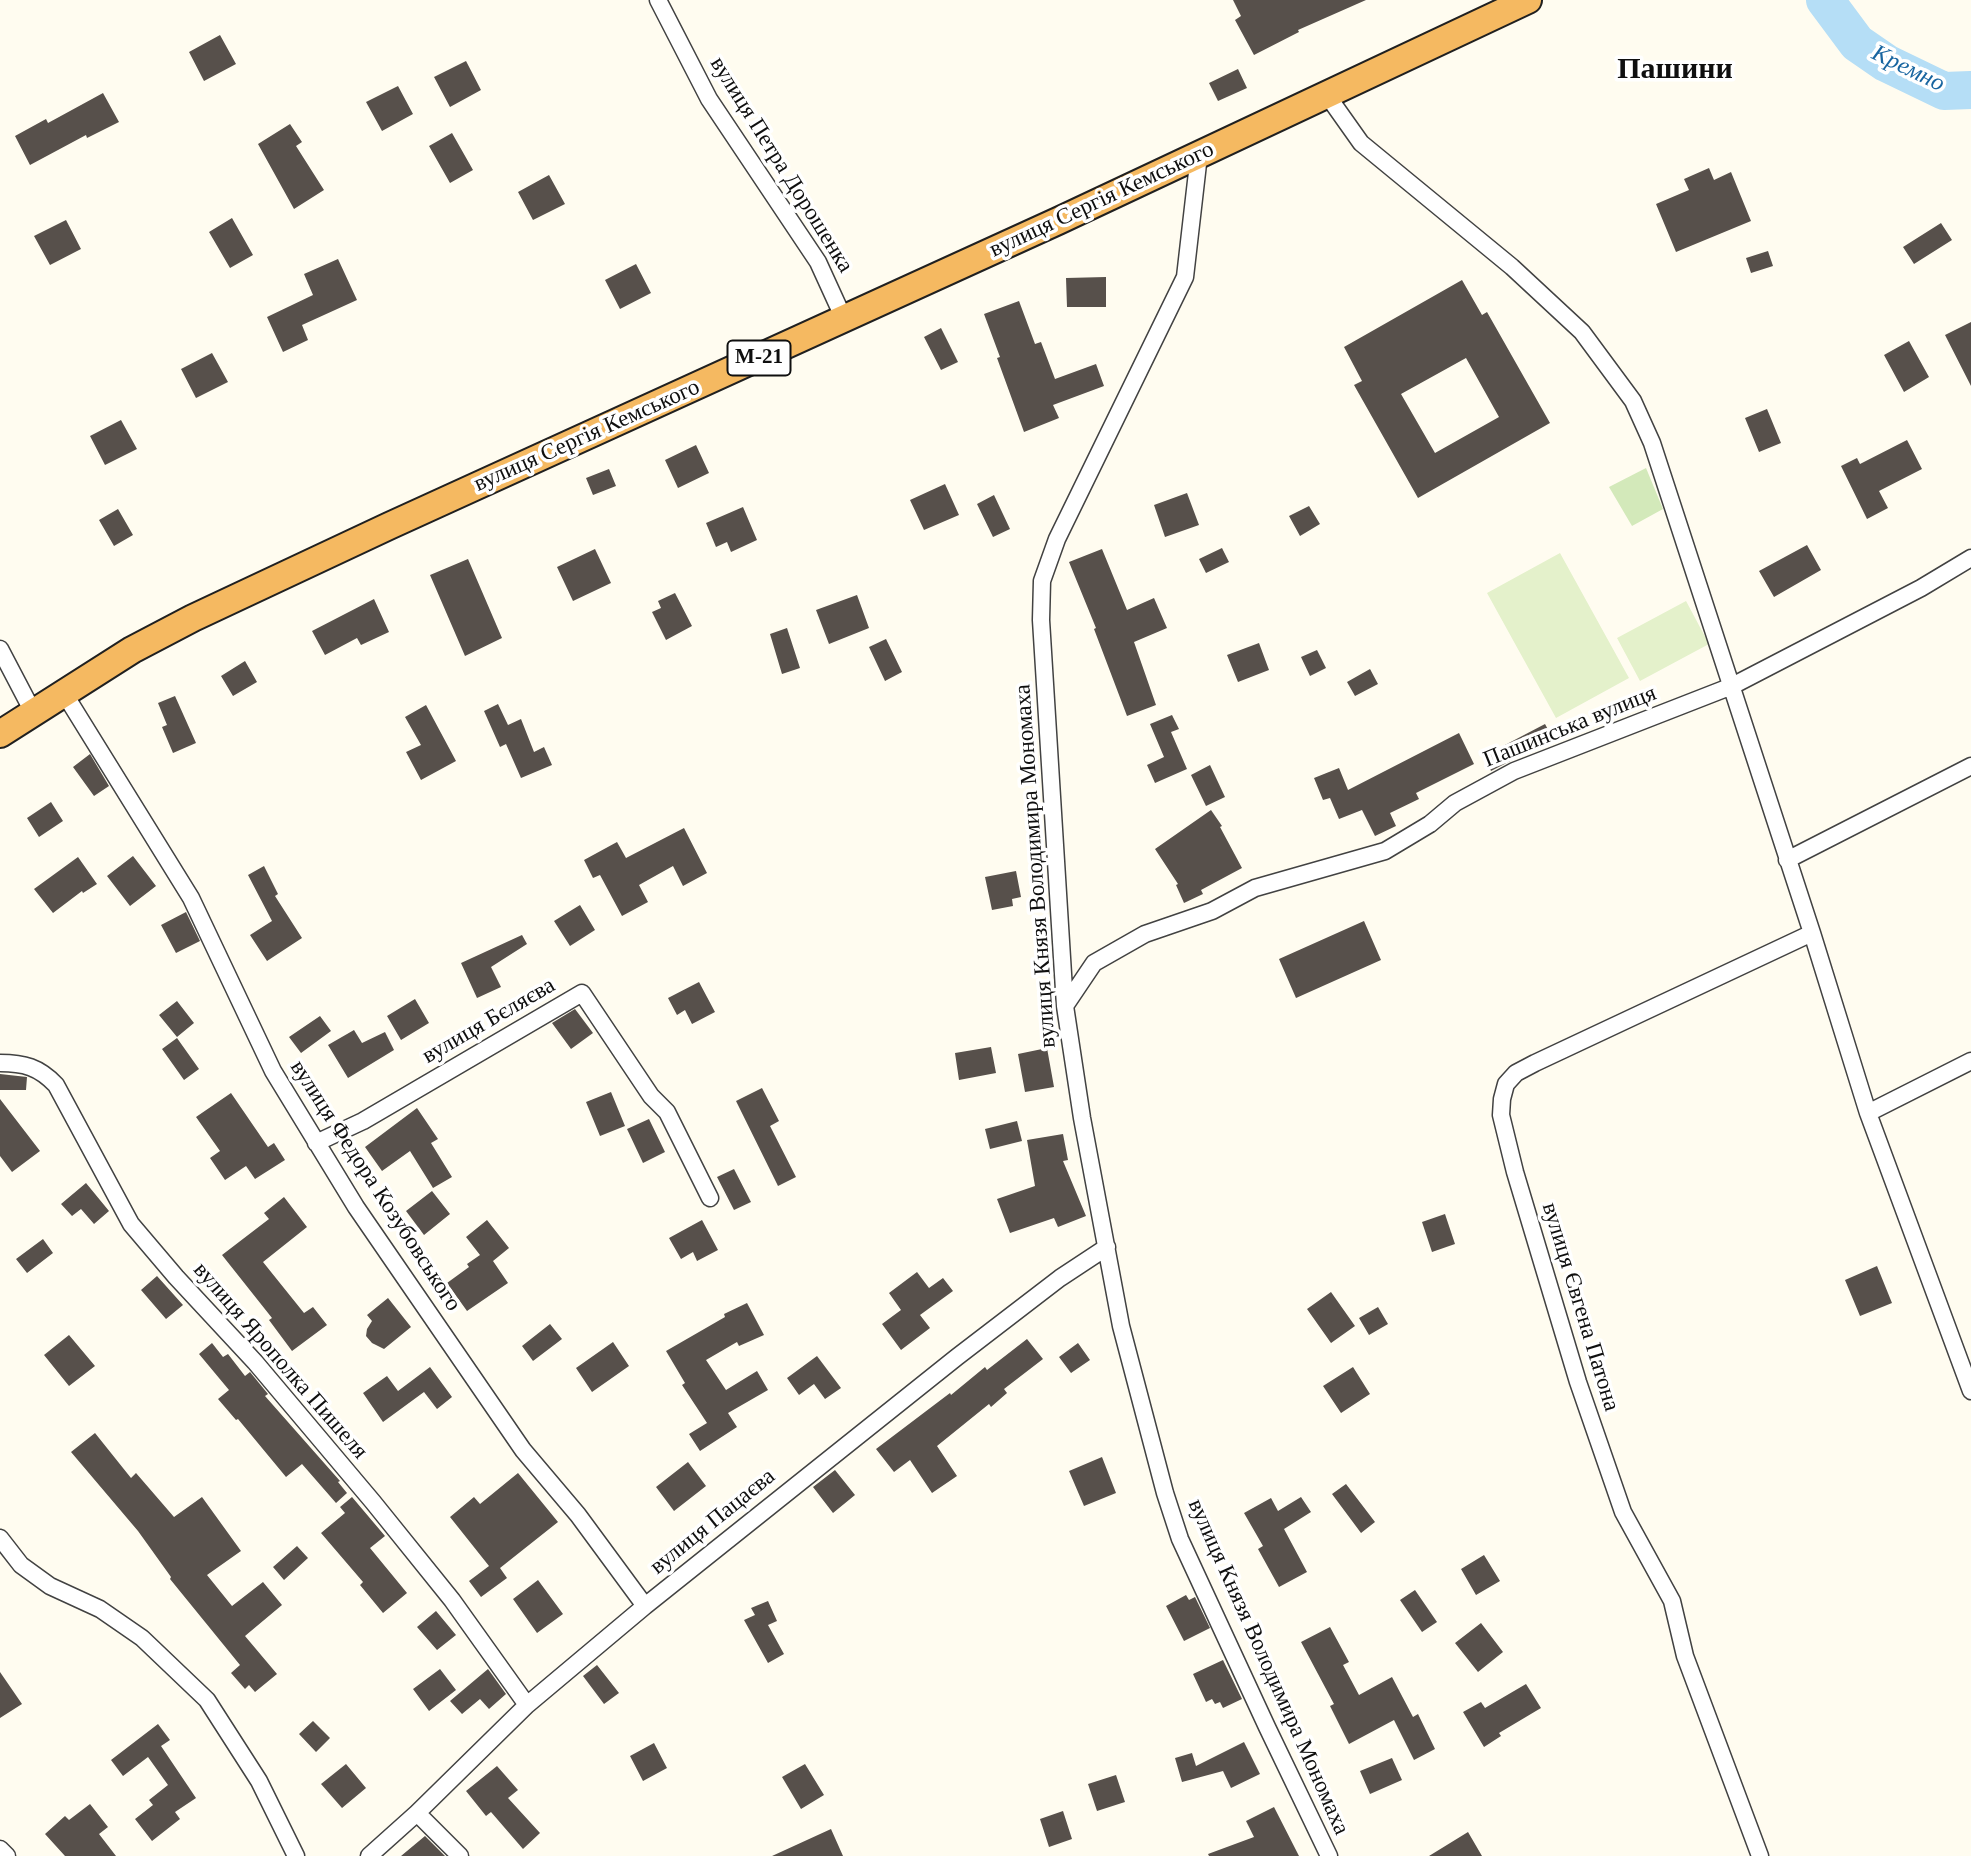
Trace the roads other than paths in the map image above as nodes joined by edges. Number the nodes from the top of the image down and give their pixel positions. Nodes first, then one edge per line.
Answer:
1 (657, 0) edge
2 (1524, 1) edge
3 (1327, 94) junction
4 (1199, 155) junction
5 (844, 318) junction
6 (1971, 558) edge
7 (0, 649) edge
8 (1732, 686) junction
9 (64, 693) junction
10 (33, 712) junction
11 (0, 734) edge
12 (1971, 766) edge
13 (1787, 860) junction
14 (1812, 933) junction
15 (1065, 1006) junction
16 (1971, 1061) edge
17 (0, 1063) edge
18 (1868, 1113) junction
19 (316, 1143) junction
20 (710, 1198) dead end
21 (1107, 1248) junction
22 (1971, 1391) edge
23 (0, 1538) edge
24 (645, 1606) junction
25 (527, 1705) junction
26 (417, 1813) junction
27 (0, 1849) edge
28 (7, 1856) edge
29 (296, 1856) edge
30 (369, 1856) edge
31 (460, 1856) edge
32 (1329, 1856) edge
33 (1760, 1856) edge

1 - 5 street, вулиця Петра Дорошенка
2 - 3 highway, вулиця Сергія Кемського / М-21
3 - 4 highway, вулиця Сергія Кемського / М-21
3 - 8 street
4 - 5 highway, вулиця Сергія Кемського / М-21
4 - 15 street, вулиця Князя Володимира Мономаха
5 - 9 highway, вулиця Сергія Кемського / М-21
6 - 8 street, Пашинська вулиця
7 - 10 street
8 - 13 street
8 - 15 street, Пашинська вулиця
9 - 10 highway, вулиця Сергія Кемського / М-21
9 - 19 street, вулиця Федора Козубовського
10 - 11 highway, вулиця Сергія Кемського / М-21
12 - 13 street
13 - 14 street
14 - 18 street
14 - 33 street, вулиця Євгена Патона
15 - 21 street, вулиця Князя Володимира Мономаха
16 - 18 street
17 - 25 street, вулиця Ярополка Пишеля
18 - 22 street
19 - 20 street, вулиця Бєляєва
19 - 24 street, вулиця Федора Козубовського
21 - 24 street, вулиця Пацаєва
21 - 32 street, вулиця Князя Володимира Мономаха
23 - 29 street
24 - 25 street, вулиця Пацаєва
25 - 26 street, вулиця Пацаєва
26 - 30 street, вулиця Пацаєва
26 - 31 street
27 - 28 street

